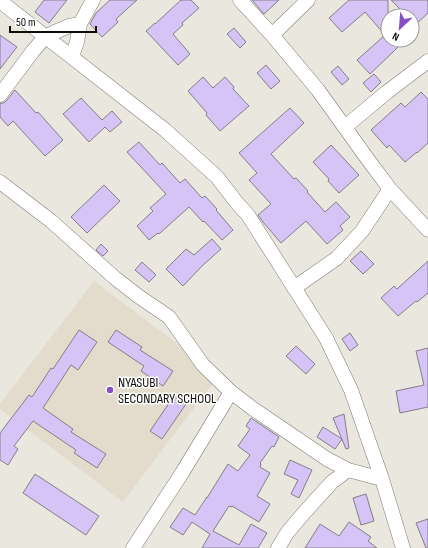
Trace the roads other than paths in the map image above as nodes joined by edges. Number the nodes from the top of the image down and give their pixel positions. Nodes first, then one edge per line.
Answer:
1 (93, 0) edge
2 (240, 0) edge
3 (308, 0) edge
4 (0, 1) edge
5 (80, 24) junction
6 (272, 36) junction
7 (46, 38) junction
8 (72, 57) junction
9 (428, 61) edge
10 (0, 95) edge
11 (345, 127) junction
12 (0, 182) edge
13 (390, 189) junction
14 (428, 230) edge
15 (294, 288) junction
16 (231, 392) junction
17 (348, 470) junction
18 (382, 479) junction
19 (132, 548) edge
20 (278, 548) edge
21 (403, 548) edge

1 - 5 street
2 - 6 street
3 - 6 street
4 - 7 street
5 - 7 street
5 - 8 street
6 - 11 street
7 - 8 street
7 - 10 street
8 - 15 street
9 - 11 street
11 - 13 street
12 - 16 street
13 - 14 street
13 - 15 street
15 - 18 street
16 - 17 street
16 - 19 street
17 - 18 street
17 - 20 street
18 - 21 street

